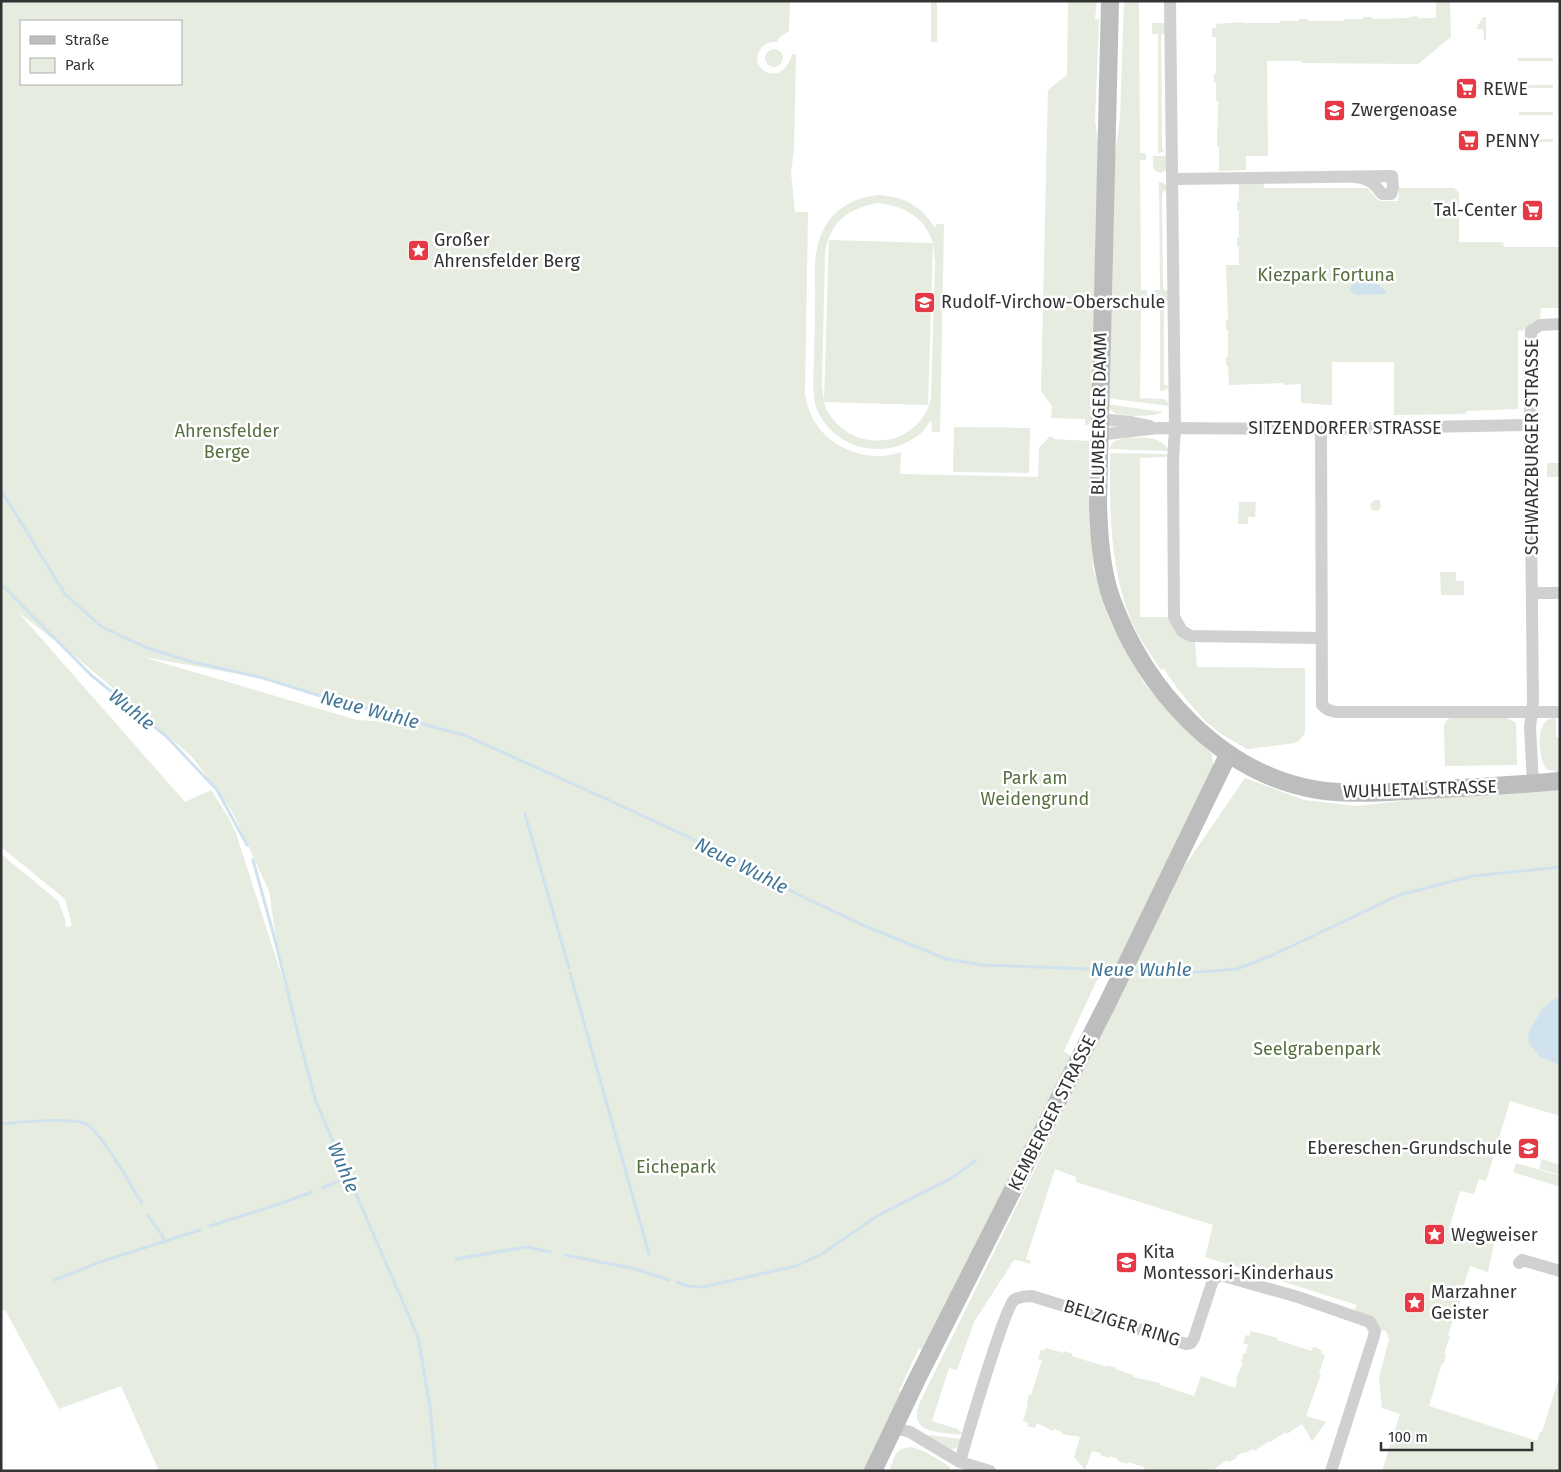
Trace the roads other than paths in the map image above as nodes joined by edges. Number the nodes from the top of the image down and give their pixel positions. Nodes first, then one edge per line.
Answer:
1 (1110, 1) edge
2 (1170, 1) edge
3 (1355, 177) dead end
4 (1173, 179) junction
5 (1560, 324) edge
6 (1530, 426) junction
7 (1098, 427) junction
8 (1174, 428) junction
9 (1321, 429) junction
10 (1532, 593) junction
11 (1560, 593) edge
12 (1321, 638) junction
13 (1531, 712) junction
14 (1560, 712) edge
15 (1228, 754) junction
16 (1560, 781) edge
17 (1533, 784) junction
18 (1519, 1263) dead end
19 (1560, 1271) edge
20 (895, 1428) junction
21 (960, 1462) junction
22 (873, 1471) edge
23 (990, 1471) edge
24 (1331, 1471) edge

1 - 7 main road, BLUMBERGER DAMM
2 - 4 street
3 - 4 street
4 - 8 street
5 - 6 street, SCHWARZBURGER STRASSE
6 - 9 street, SITZENDORFER STRASSE
6 - 10 street, SCHWARZBURGER STRASSE
7 - 8 street, SITZENDORFER STRASSE
7 - 15 main road, BLUMBERGER DAMM
8 - 9 street, SITZENDORFER STRASSE
8 - 12 street
9 - 12 street
10 - 11 street
10 - 13 street, SCHWARZBURGER STRASSE
12 - 13 street
13 - 14 street
13 - 17 street, SCHWARZBURGER STRASSE
15 - 17 main road, WUHLETALSTRASSE
15 - 20 main road, KEMBERGER STRASSE
16 - 17 main road, WUHLETALSTRASSE
18 - 19 street
20 - 21 street
20 - 22 main road, KEMBERGER STRASSE
21 - 23 street
21 - 24 street, BELZIGER RING

